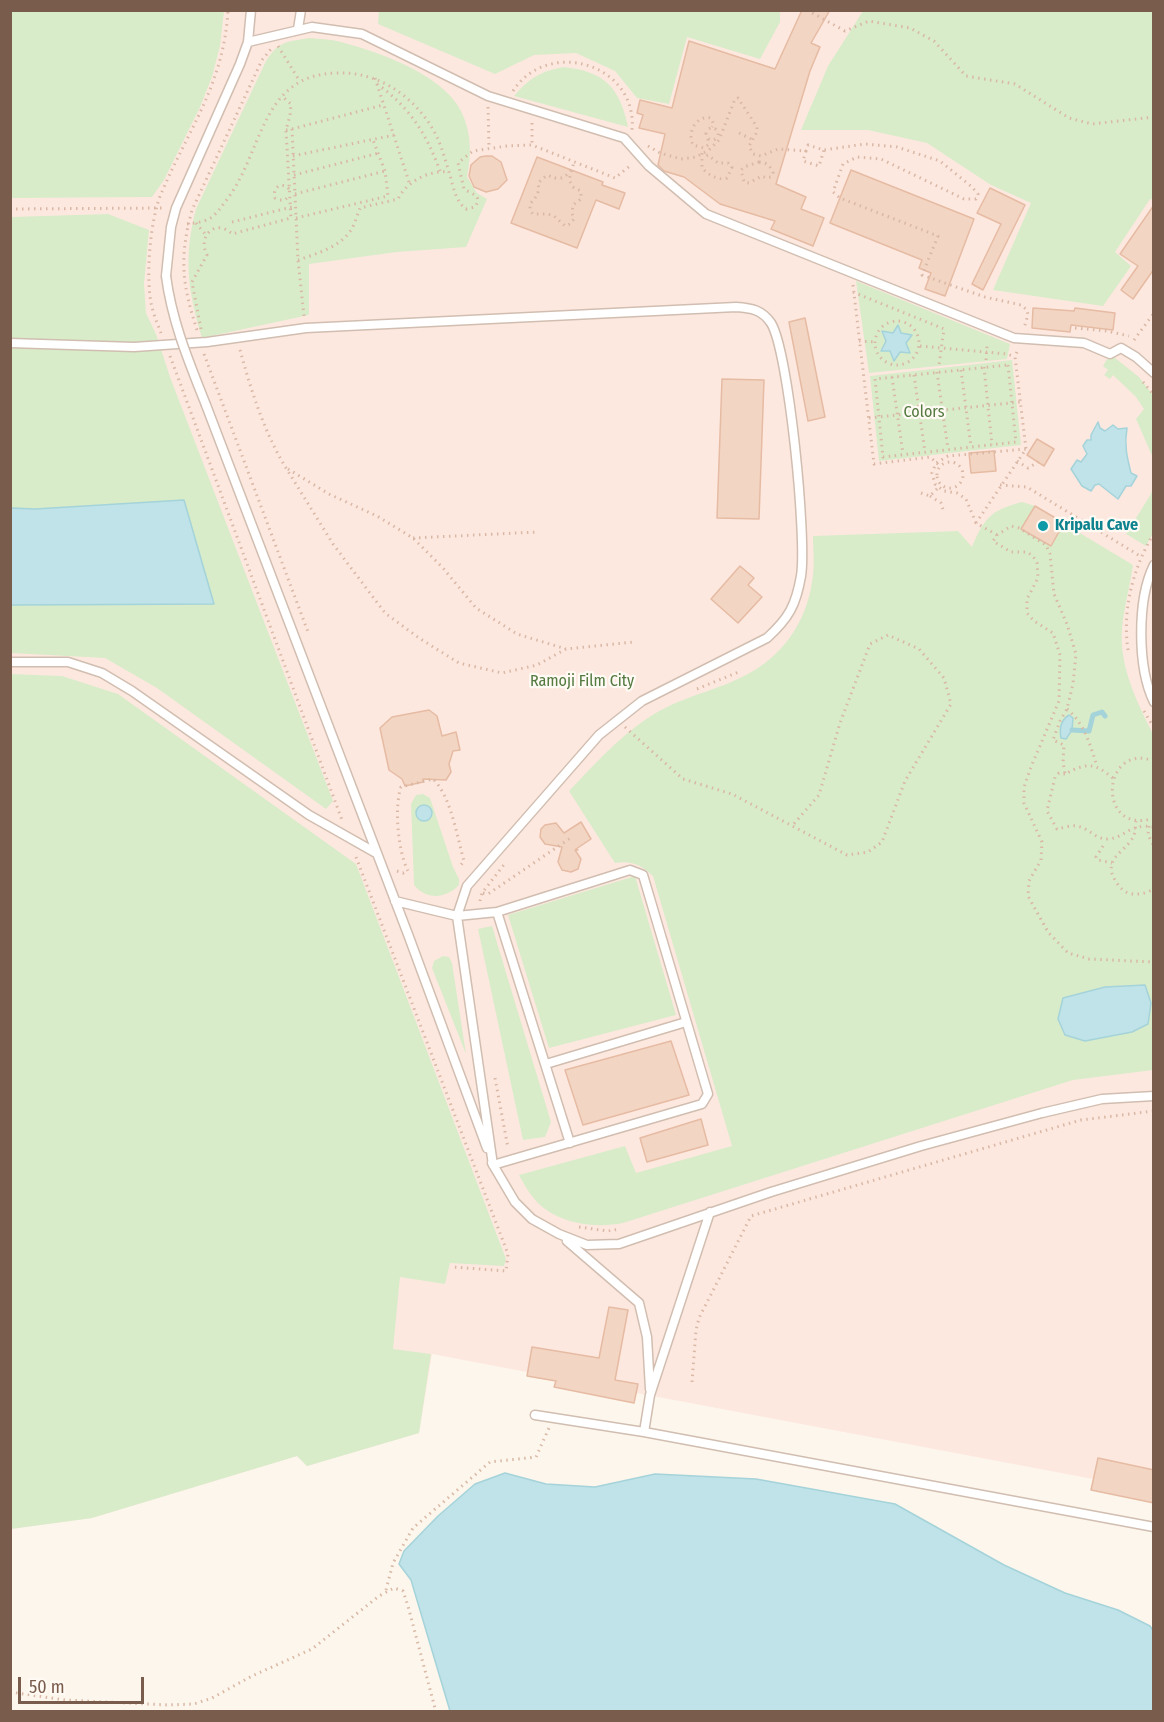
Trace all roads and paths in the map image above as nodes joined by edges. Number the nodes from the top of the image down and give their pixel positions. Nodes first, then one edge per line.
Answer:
1 (251, 10) edge
2 (301, 10) edge
3 (807, 10) edge
4 (298, 29) junction
5 (248, 42) junction
6 (375, 78) junction
7 (299, 80) junction
8 (377, 84) junction
9 (488, 96) junction
10 (280, 98) junction
11 (506, 103) junction
12 (384, 105) junction
13 (531, 111) junction
14 (1154, 117) edge
15 (712, 127) junction
16 (292, 129) junction
17 (286, 130) junction
18 (720, 134) junction
19 (741, 134) dead end
20 (394, 135) junction
21 (708, 139) junction
22 (752, 139) junction
23 (373, 140) junction
24 (532, 145) junction
25 (489, 148) junction
26 (636, 150) junction
27 (824, 150) junction
28 (806, 151) junction
29 (379, 153) junction
30 (703, 155) junction
31 (293, 156) junction
32 (761, 156) junction
33 (574, 162) junction
34 (759, 162) junction
35 (571, 170) junction
36 (385, 171) junction
37 (440, 171) junction
38 (449, 172) junction
39 (294, 175) junction
40 (461, 181) junction
41 (410, 183) junction
42 (453, 183) junction
43 (289, 192) junction
44 (295, 194) junction
45 (296, 206) junction
46 (176, 208) junction
47 (290, 208) junction
48 (10, 210) edge
49 (296, 218) junction
50 (232, 222) dead end
51 (196, 223) junction
52 (188, 224) junction
53 (171, 227) junction
54 (206, 235) junction
55 (298, 260) junction
56 (851, 273) junction
57 (853, 292) junction
58 (1154, 313) edge
59 (306, 328) junction
60 (237, 337) junction
61 (1020, 338) junction
62 (1134, 340) dead end
63 (859, 341) junction
64 (203, 342) junction
65 (874, 342) junction
66 (10, 343) edge
67 (920, 346) junction
68 (987, 346) dead end
69 (941, 348) junction
70 (986, 352) junction
71 (1015, 357) junction
72 (986, 360) dead end
73 (939, 364) dead end
74 (984, 367) junction
75 (962, 370) junction
76 (937, 372) junction
77 (1154, 373) edge
78 (914, 375) junction
79 (892, 378) junction
80 (1020, 402) junction
81 (1012, 403) junction
82 (988, 405) junction
83 (966, 408) junction
84 (943, 411) junction
85 (920, 413) junction
86 (897, 415) junction
87 (879, 417) junction
88 (869, 418) junction
89 (993, 445) junction
90 (970, 447) junction
91 (948, 449) junction
92 (1026, 449) junction
93 (925, 452) junction
94 (903, 454) junction
95 (1017, 461) junction
96 (1038, 462) dead end
97 (936, 463) junction
98 (940, 466) junction
99 (286, 468) junction
100 (1000, 485) junction
101 (939, 486) junction
102 (921, 493) dead end
103 (930, 496) junction
104 (944, 513) dead end
105 (976, 523) junction
106 (538, 532) dead end
107 (1154, 533) edge
108 (997, 535) junction
109 (413, 538) junction
110 (1146, 546) dead end
111 (1140, 556) dead end
112 (1154, 565) edge
113 (310, 638) dead end
114 (634, 642) dead end
115 (566, 649) junction
116 (10, 662) edge
117 (1154, 702) edge
118 (1067, 709) junction
119 (617, 720) junction
120 (1154, 760) edge
121 (1098, 766) junction
122 (1065, 774) junction
123 (1113, 778) junction
124 (1154, 819) edge
125 (1137, 820) junction
126 (792, 826) junction
127 (1151, 827) edge
128 (1135, 828) junction
129 (572, 837) dead end
130 (1103, 846) dead end
131 (1154, 846) edge
132 (376, 854) junction
133 (1112, 863) junction
134 (460, 866) dead end
135 (397, 871) dead end
136 (1154, 889) edge
137 (482, 893) dead end
138 (395, 901) junction
139 (497, 912) junction
140 (457, 916) junction
141 (1154, 962) edge
142 (686, 1022) junction
143 (546, 1064) junction
144 (1154, 1096) edge
145 (1154, 1111) edge
146 (570, 1143) junction
147 (493, 1165) junction
148 (710, 1212) junction
149 (559, 1234) junction
150 (692, 1382) dead end
151 (650, 1395) junction
152 (535, 1415) dead end
153 (554, 1418) junction
154 (644, 1432) junction
155 (1154, 1527) edge
156 (386, 1591) junction
157 (10, 1692) edge
158 (436, 1712) edge

1 - 5 lane
2 - 4 lane
3 - 14 path
4 - 5 lane
4 - 9 lane
5 - 46 lane
6 - 7 path
6 - 8 path
6 - 38 path
7 - 10 path
7 - 52 path
8 - 12 path
8 - 37 path
9 - 11 lane
9 - 25 path
10 - 17 path
10 - 51 path
11 - 13 lane
11 - 26 path
12 - 16 path
12 - 20 path
13 - 24 path
13 - 26 lane
15 - 18 path
15 - 21 path
15 - 21 path
16 - 17 path
16 - 31 path
17 - 43 path
18 - 21 path
18 - 22 path
18 - 30 path
19 - 22 path
20 - 23 path
20 - 41 path
22 - 32 path
23 - 29 path
23 - 31 path
24 - 25 path
24 - 33 path
25 - 40 path
26 - 30 path
26 - 33 path
26 - 56 lane
27 - 28 path
27 - 28 path
27 - 61 path
28 - 32 path
29 - 36 path
29 - 39 path
30 - 30 path
31 - 39 path
32 - 34 path
33 - 35 path
34 - 34 path
35 - 35 path
36 - 44 path
36 - 49 path
37 - 38 path
37 - 41 path
38 - 42 path
39 - 44 path
40 - 42 path
40 - 42 path
41 - 55 path
43 - 43 path
43 - 47 path
44 - 45 path
45 - 47 path
45 - 49 path
46 - 48 path
46 - 53 lane
47 - 50 path
47 - 54 path
49 - 55 path
51 - 52 path
51 - 54 path
52 - 53 path
52 - 64 path
53 - 132 lane, bridge
54 - 64 path
55 - 59 path
56 - 57 path
56 - 61 lane
57 - 63 path
57 - 69 path
58 - 62 path
59 - 60 lane
59 - 119 lane
60 - 64 lane
60 - 99 path
61 - 71 path
61 - 77 lane
63 - 65 path
63 - 88 path
64 - 66 lane
64 - 113 path
65 - 67 path
65 - 67 path
67 - 69 path
68 - 70 path
69 - 70 path
69 - 73 path
70 - 71 path
70 - 72 path
71 - 80 path
74 - 75 path
74 - 81 path
74 - 82 path
75 - 76 path
75 - 83 path
76 - 78 path
76 - 84 path
78 - 79 path
78 - 85 path
79 - 86 path
79 - 87 path
80 - 81 path
80 - 92 path
81 - 82 path
81 - 89 path
82 - 83 path
82 - 89 path
83 - 84 path
83 - 90 path
84 - 85 path
84 - 91 path
85 - 86 path
85 - 93 path
86 - 87 path
86 - 94 path
87 - 88 path
87 - 94 path
88 - 97 path
89 - 90 path
90 - 91 path
91 - 93 path
92 - 95 path
92 - 97 path
93 - 94 path
95 - 96 path
95 - 100 path
97 - 98 path
97 - 101 path
98 - 101 path
98 - 101 path
99 - 109 path
99 - 115 path
100 - 105 path
100 - 111 path
101 - 103 path
101 - 105 path
102 - 103 path
103 - 104 path
105 - 108 path
106 - 109 path
107 - 110 path
108 - 118 path
108 - 141 path
109 - 115 path
112 - 117 lane
114 - 115 path
116 - 132 lane
118 - 121 path
118 - 122 path
119 - 126 path
119 - 140 lane
120 - 123 path
121 - 122 path
121 - 123 path
122 - 128 path
123 - 125 path
124 - 125 path
125 - 128 path
126 - 126 path
127 - 128 path
127 - 131 path
128 - 133 path
129 - 137 path
130 - 133 path
132 - 138 lane
133 - 136 path
134 - 135 path
138 - 140 lane
138 - 147 lane
139 - 140 lane
139 - 142 lane
139 - 143 lane
140 - 147 lane
142 - 143 lane
142 - 146 lane
143 - 146 lane
144 - 148 lane
145 - 150 path
146 - 147 lane
147 - 149 lane
148 - 149 lane
148 - 151 lane
149 - 151 lane
151 - 154 lane
152 - 153 lane
153 - 154 lane
153 - 156 path
154 - 155 lane
156 - 157 path
156 - 158 path

